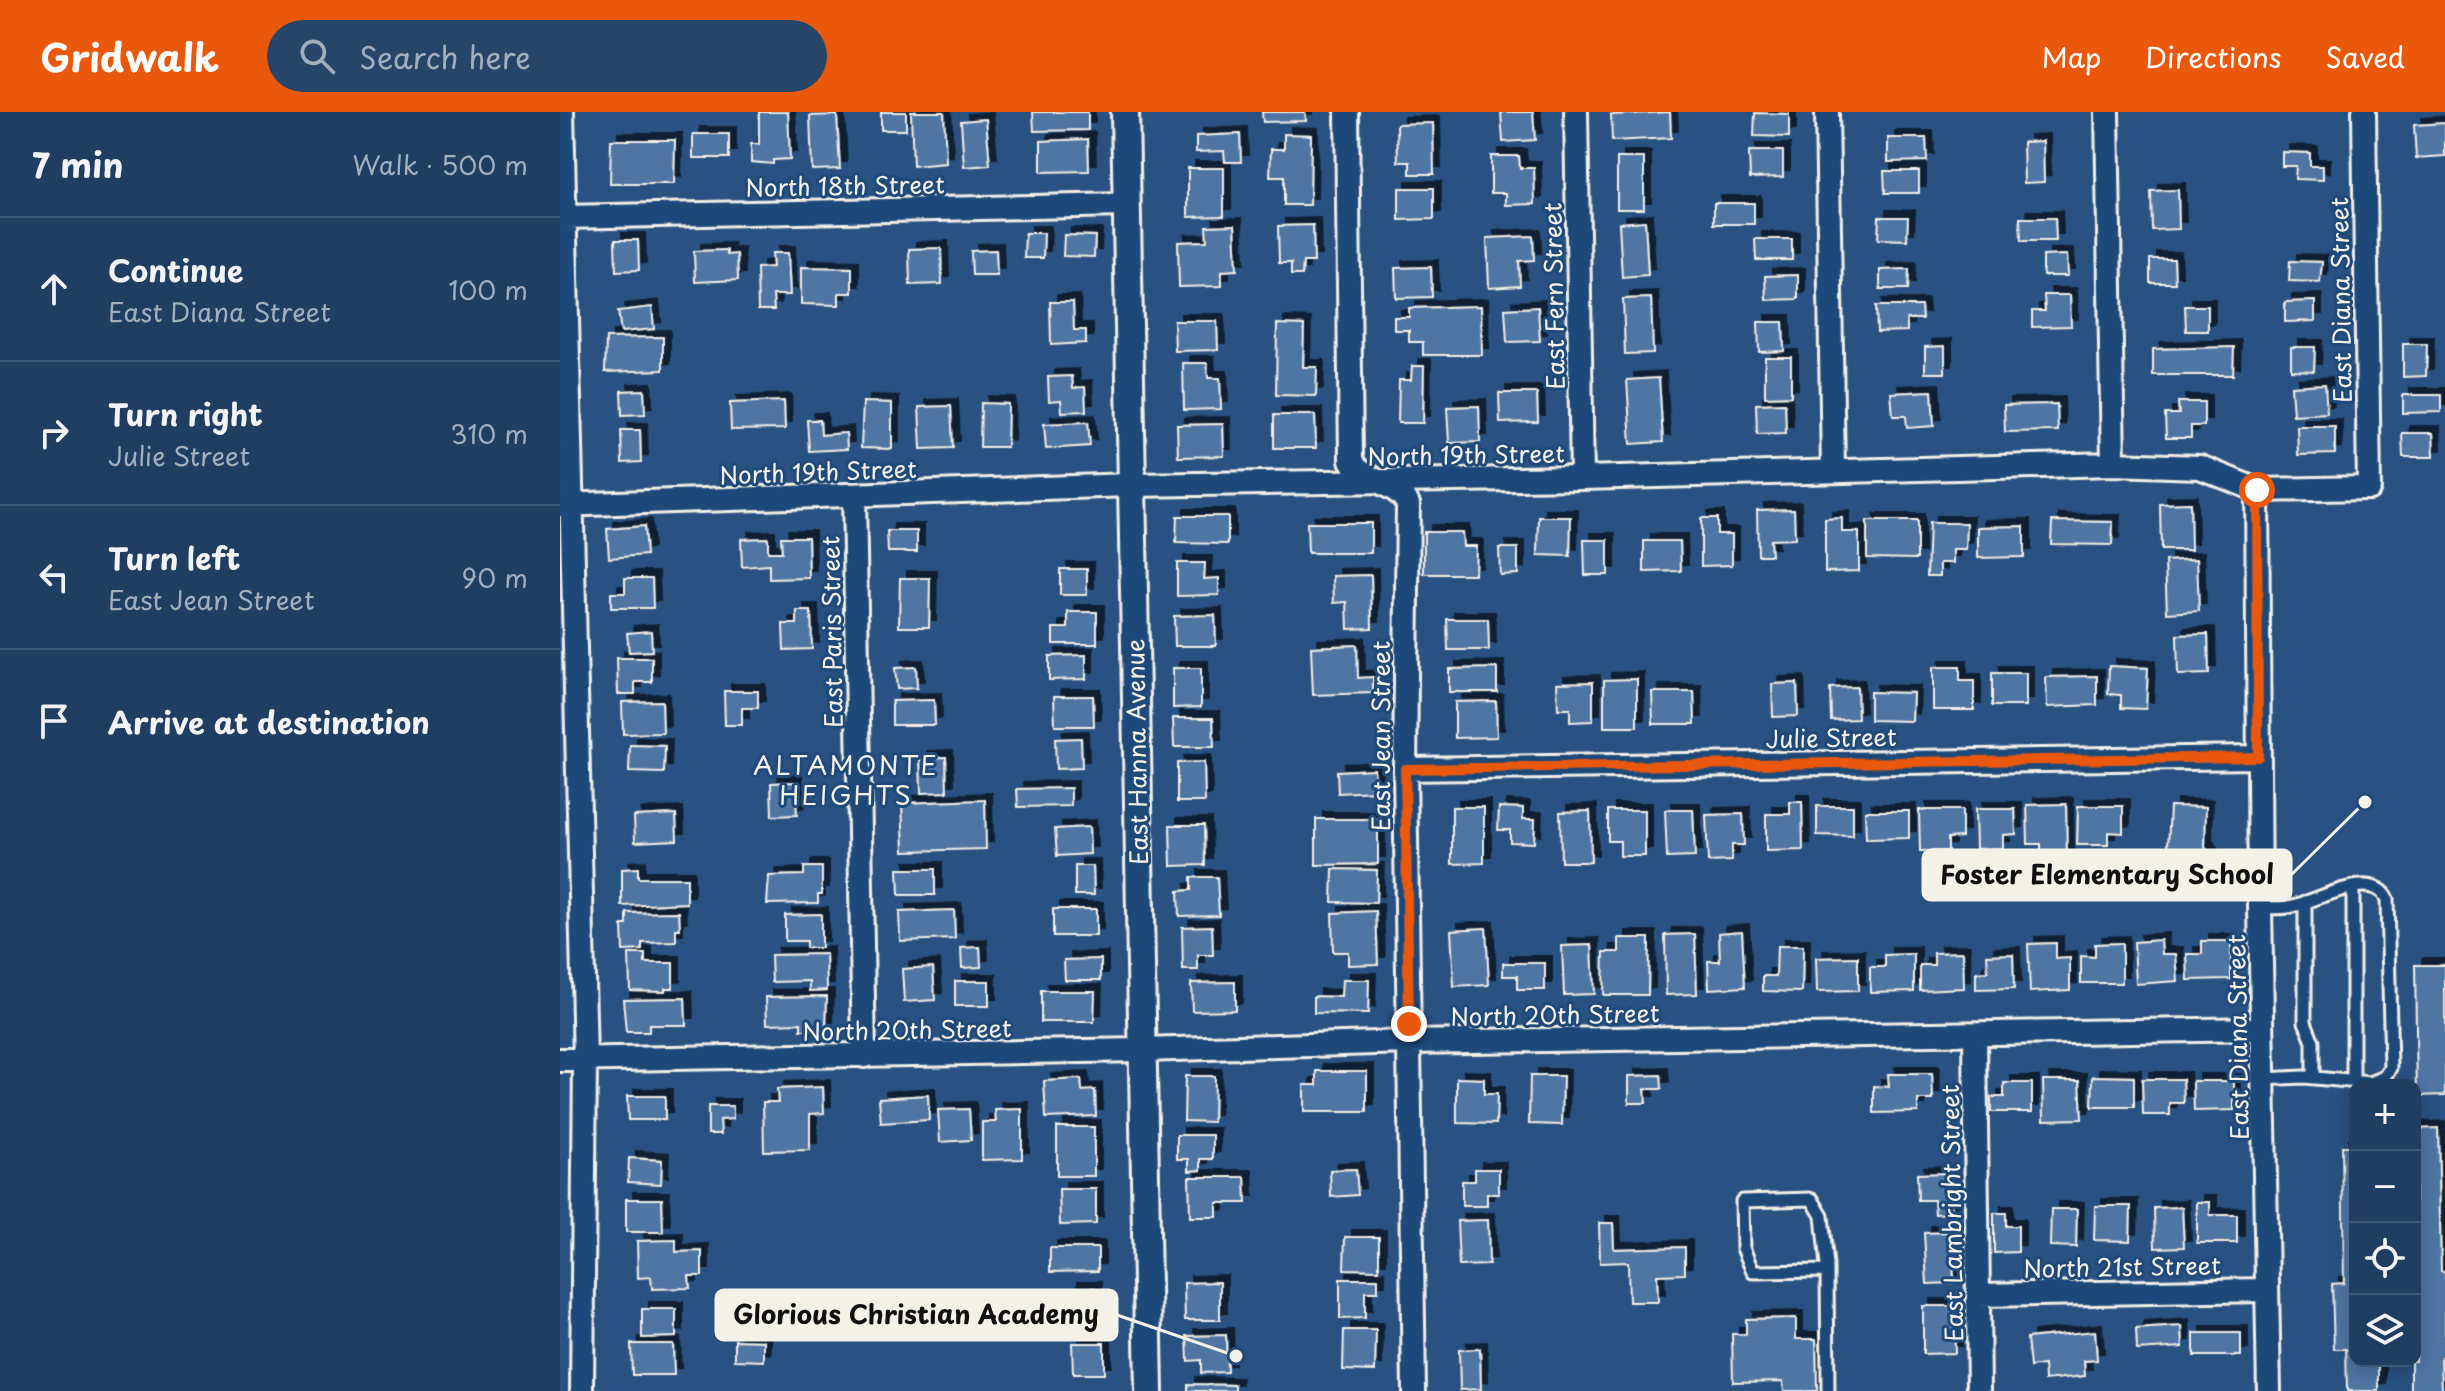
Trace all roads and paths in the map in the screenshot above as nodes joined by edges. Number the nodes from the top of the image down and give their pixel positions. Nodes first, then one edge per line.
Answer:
1 (562, 112) edge
2 (1125, 112) edge
3 (1347, 112) edge
4 (1576, 112) edge
5 (1827, 112) edge
6 (2107, 112) edge
7 (2364, 112) edge
8 (1126, 205) junction
9 (564, 217) junction
10 (563, 281) edge
11 (2113, 464) junction
12 (1833, 470) junction
13 (1582, 478) junction
14 (1381, 481) junction
15 (1131, 485) junction
16 (2369, 488) joint
17 (2257, 490) junction
18 (854, 496) junction
19 (565, 505) edge
20 (2258, 757) junction
21 (1405, 769) junction
22 (2353, 887) junction
23 (2305, 902) junction
24 (2260, 908) junction
25 (2262, 1029) junction
26 (1975, 1034) junction
27 (1409, 1042) junction
28 (1143, 1050) junction
29 (864, 1056) junction
30 (560, 1060) edge
31 (585, 1060) junction
32 (2313, 1078) junction
33 (2263, 1079) junction
34 (2353, 1079) edge
35 (2381, 1079) edge
36 (2349, 1080) edge
37 (1827, 1271) junction
38 (2267, 1290) junction
39 (1978, 1295) junction
40 (582, 1391) edge
41 (1149, 1391) edge
42 (1414, 1391) edge
43 (1828, 1391) edge
44 (1979, 1391) edge
45 (2269, 1391) edge

1 - 9 street
2 - 8 street, East Hanna Avenue
3 - 14 street, East Jean Street
4 - 13 street, East Fern Street
5 - 12 street
6 - 11 street
7 - 16 street, East Diana Street
8 - 9 street, North 18th Street
8 - 15 street, East Hanna Avenue
9 - 10 street
10 - 19 street
11 - 12 street, North 19th Street
11 - 17 street, North 19th Street
12 - 13 street, North 19th Street
13 - 14 street, North 19th Street
14 - 15 street, North 19th Street
14 - 21 street, East Jean Street
15 - 18 street, North 19th Street
15 - 28 street, East Hanna Avenue
16 - 17 street, North 19th Street
17 - 20 street, East Diana Street
18 - 19 street, North 19th Street
18 - 29 street, East Paris Street
19 - 31 street
20 - 21 street, Julie Street
20 - 24 street, East Diana Street
21 - 27 street, East Jean Street
22 - 23 lane
22 - 34 lane
22 - 35 lane
23 - 24 lane
23 - 32 lane
24 - 25 street, East Diana Street
25 - 26 street, North 20th Street
25 - 33 street, East Diana Street
26 - 27 street, North 20th Street
26 - 39 street, East Lambright Street
27 - 28 street, North 20th Street
27 - 42 street, East Jean Street
28 - 29 street, North 20th Street
28 - 41 street, East Hanna Avenue
29 - 31 street, North 20th Street
30 - 31 street, North 20th Street
31 - 40 street
32 - 33 lane
32 - 36 lane
33 - 38 street, East Diana Street
37 - 37 lane
37 - 43 lane
38 - 39 street, North 21st Street
38 - 45 street, East Diana Street
39 - 44 street, East Lambright Street

